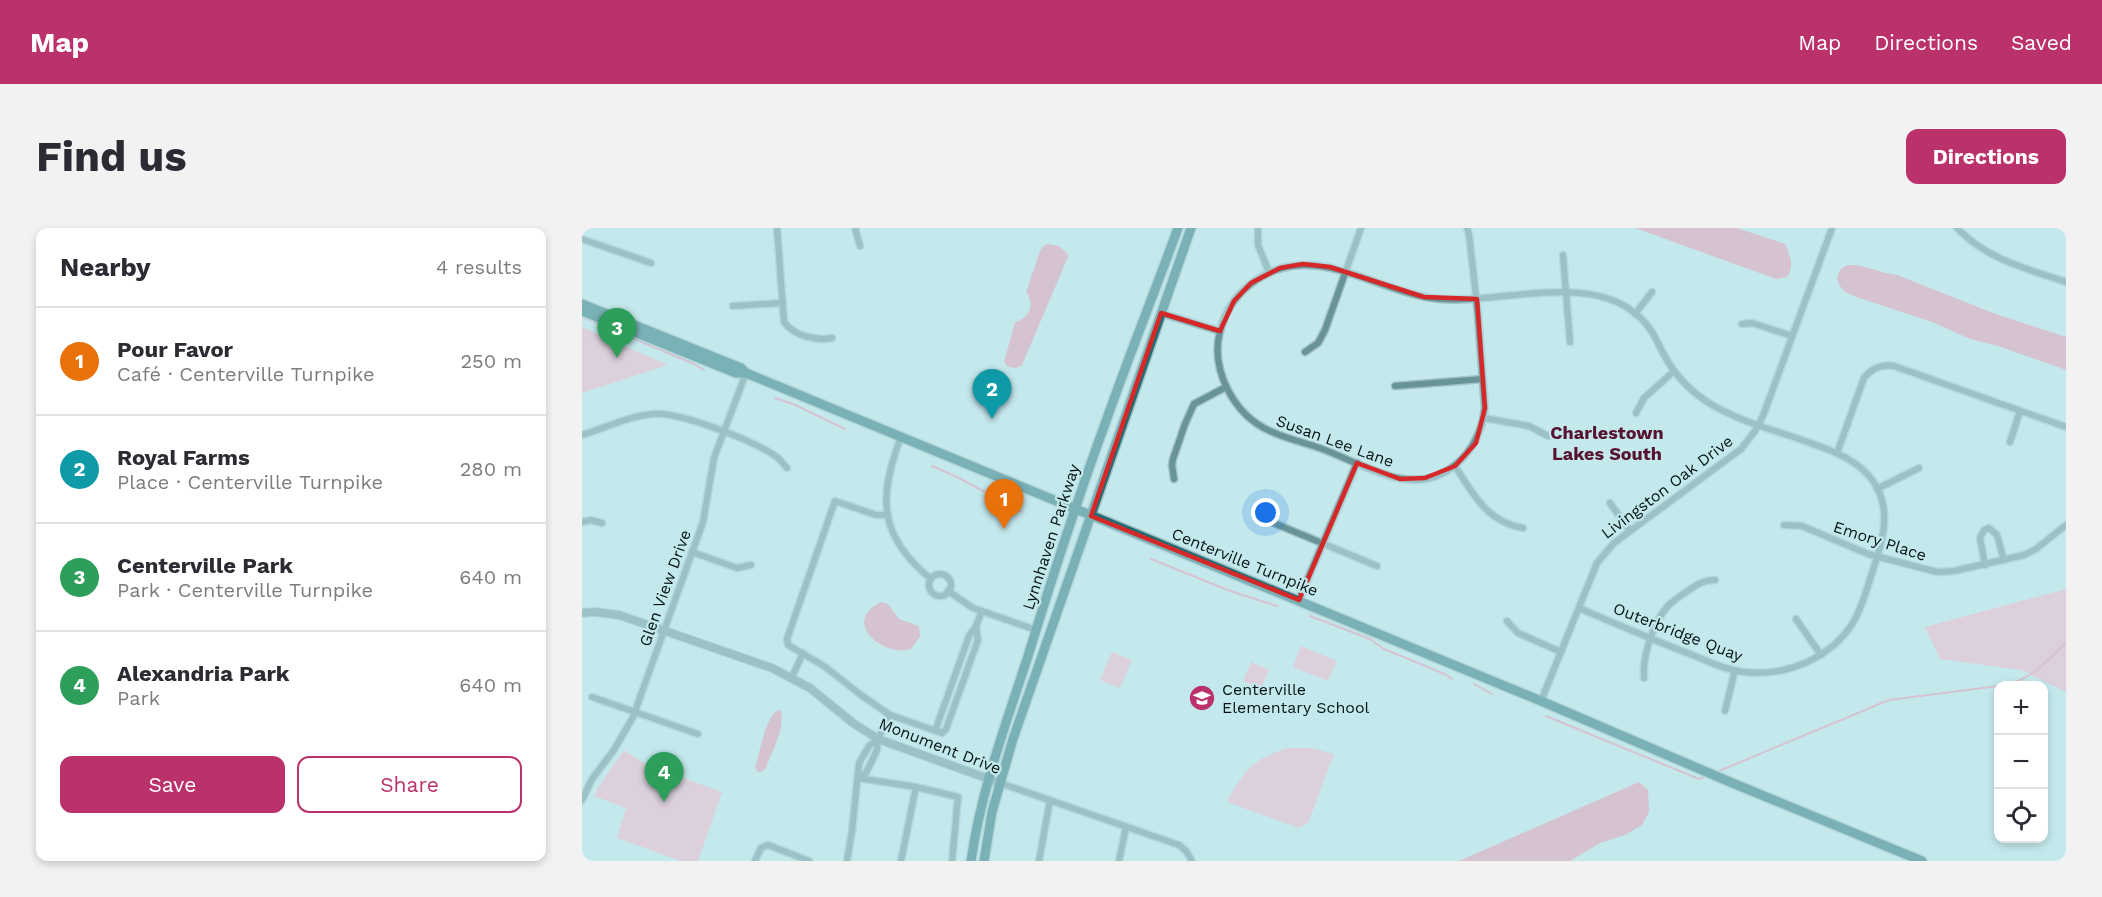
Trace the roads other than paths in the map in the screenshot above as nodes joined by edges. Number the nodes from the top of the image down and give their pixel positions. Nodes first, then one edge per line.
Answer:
1 (777, 228) edge
2 (855, 228) edge
3 (1178, 228) edge
4 (1191, 228) edge
5 (1258, 228) edge
6 (1361, 228) edge
7 (1467, 228) edge
8 (1832, 228) edge
9 (1957, 228) edge
10 (582, 240) edge
11 (860, 246) dead end
12 (1563, 255) dead end
13 (651, 263) dead end
14 (1269, 272) junction
15 (1345, 272) junction
16 (2066, 282) edge
17 (1566, 292) junction
18 (1652, 292) dead end
19 (1477, 300) junction
20 (781, 303) junction
21 (583, 306) edge
22 (733, 306) dead end
23 (1161, 313) junction
24 (1635, 314) junction
25 (1742, 324) dead end
26 (1220, 331) junction
27 (1792, 336) junction
28 (832, 338) dead end
29 (1570, 342) dead end
30 (1305, 352) dead end
31 (1673, 372) junction
32 (746, 373) junction
33 (1483, 379) junction
34 (1395, 386) dead end
35 (1226, 387) junction
36 (2020, 411) junction
37 (1636, 413) dead end
38 (1484, 418) junction
39 (1759, 425) junction
40 (2066, 427) edge
41 (723, 432) junction
42 (582, 435) edge
43 (1548, 436) dead end
44 (901, 437) junction
45 (2010, 442) dead end
46 (1837, 453) junction
47 (1356, 463) junction
48 (1455, 466) junction
49 (787, 468) dead end
50 (1919, 468) dead end
51 (1174, 479) dead end
52 (1877, 489) junction
53 (1610, 503) dead end
54 (1075, 509) junction
55 (888, 515) junction
56 (1091, 516) junction
57 (1257, 516) dead end
58 (582, 522) edge
59 (602, 523) dead end
60 (1784, 525) dead end
61 (2066, 525) edge
62 (1523, 528) dead end
63 (1630, 531) junction
64 (1323, 543) junction
65 (692, 552) junction
66 (1877, 557) junction
67 (2004, 560) junction
68 (751, 565) dead end
69 (1985, 565) junction
70 (1377, 566) dead end
71 (931, 579) junction
72 (1715, 580) dead end
73 (948, 591) junction
74 (1299, 600) junction
75 (1579, 608) junction
76 (982, 611) junction
77 (582, 613) edge
78 (1796, 619) dead end
79 (1507, 621) dead end
80 (976, 626) junction
81 (664, 630) junction
82 (1036, 630) junction
83 (1651, 638) junction
84 (1561, 652) junction
85 (803, 653) junction
86 (1821, 655) junction
87 (1735, 670) junction
88 (792, 677) junction
89 (1644, 678) dead end
90 (592, 697) dead end
91 (1541, 701) junction
92 (1725, 711) dead end
93 (635, 712) junction
94 (890, 715) junction
95 (935, 731) junction
96 (698, 734) dead end
97 (878, 739) junction
98 (858, 778) junction
99 (988, 778) junction
100 (1000, 783) junction
101 (916, 787) junction
102 (582, 800) edge
103 (1050, 800) junction
104 (1126, 827) junction
105 (755, 861) edge
106 (809, 861) edge
107 (846, 861) edge
108 (901, 861) edge
109 (952, 861) edge
110 (971, 861) edge
111 (984, 861) edge
112 (1038, 861) edge
113 (1119, 861) edge
114 (1192, 861) edge
115 (1922, 861) edge

1 - 20 street
2 - 11 street
3 - 54 main road, Lynnhaven Parkway
4 - 23 main road, Lynnhaven Parkway
5 - 14 street
6 - 15 street
7 - 19 street, Susan Lee Lane
8 - 27 street, Livingston Oak Drive
9 - 16 street
10 - 13 street
12 - 17 street
14 - 15 street, Outerbridge Quay
14 - 26 street, Outerbridge Quay
15 - 19 street, Outerbridge Quay
15 - 30 street
17 - 19 street, Outerbridge Quay
17 - 24 street, Outerbridge Quay
17 - 29 street
18 - 24 street
19 - 33 street, Susan Lee Lane
20 - 22 street
20 - 28 street
21 - 32 main road, Centerville Turnpike
23 - 26 street
23 - 56 main road, Lynnhaven Parkway
24 - 31 street, Outerbridge Quay
25 - 27 street
26 - 35 street
27 - 39 street, Livingston Oak Drive
31 - 37 street
31 - 39 street, Outerbridge Quay
32 - 41 street, Glen View Drive
32 - 44 main road, Centerville Turnpike
33 - 34 street
33 - 38 street, Susan Lee Lane
35 - 47 street, Susan Lee Lane
35 - 51 street
36 - 40 street
36 - 45 street
36 - 46 street
38 - 43 street
38 - 48 street, Susan Lee Lane
39 - 46 street, Outerbridge Quay
39 - 63 street, Livingston Oak Drive
41 - 42 street
41 - 49 street
41 - 65 street, Glen View Drive
44 - 54 main road, Centerville Turnpike
44 - 55 street
46 - 52 street, Outerbridge Quay
47 - 48 street, Susan Lee Lane
47 - 64 street
48 - 62 street
50 - 52 street
52 - 66 street, Outerbridge Quay
53 - 63 street
54 - 56 main road, Centerville Turnpike
54 - 82 main road, Lynnhaven Parkway
55 - 71 street
55 - 85 street
56 - 74 main road, Centerville Turnpike
56 - 100 main road, Lynnhaven Parkway
57 - 64 street
58 - 59 street
60 - 66 street, Emory Place
61 - 67 street, Emory Place
63 - 75 street, Livingston Oak Drive
64 - 70 street
64 - 74 street
65 - 68 street
65 - 81 street, Glen View Drive
66 - 69 street, Emory Place
66 - 86 street, Outerbridge Quay
67 - 69 street, Emory Place
67 - 69 street
71 - 73 street
71 - 73 street
72 - 83 street
73 - 76 street
74 - 91 main road, Centerville Turnpike
75 - 83 street, Outerbridge Quay
75 - 84 street, Livingston Oak Drive
76 - 80 street
76 - 82 street
77 - 81 street, Monument Drive
78 - 86 street
79 - 84 street
80 - 95 street
80 - 95 street
81 - 88 street, Monument Drive
81 - 93 street, Glen View Drive
82 - 99 main road, Lynnhaven Parkway
83 - 87 street, Outerbridge Quay
83 - 89 street
84 - 91 street, Livingston Oak Drive
85 - 88 street
85 - 94 street
86 - 87 street, Outerbridge Quay
87 - 92 street
88 - 97 street, Monument Drive
90 - 93 street
91 - 115 main road, Centerville Turnpike
93 - 96 street
93 - 102 street, Glen View Drive
94 - 95 street
94 - 97 street
97 - 98 street
97 - 99 street, Monument Drive
98 - 101 street
98 - 107 street
99 - 100 street, Monument Drive
99 - 110 main road, Lynnhaven Parkway
100 - 103 street, Monument Drive
100 - 111 main road, Lynnhaven Parkway
101 - 108 street
101 - 109 street
103 - 104 street, Monument Drive
103 - 112 street
104 - 113 street
104 - 114 street, Monument Drive
105 - 106 street

